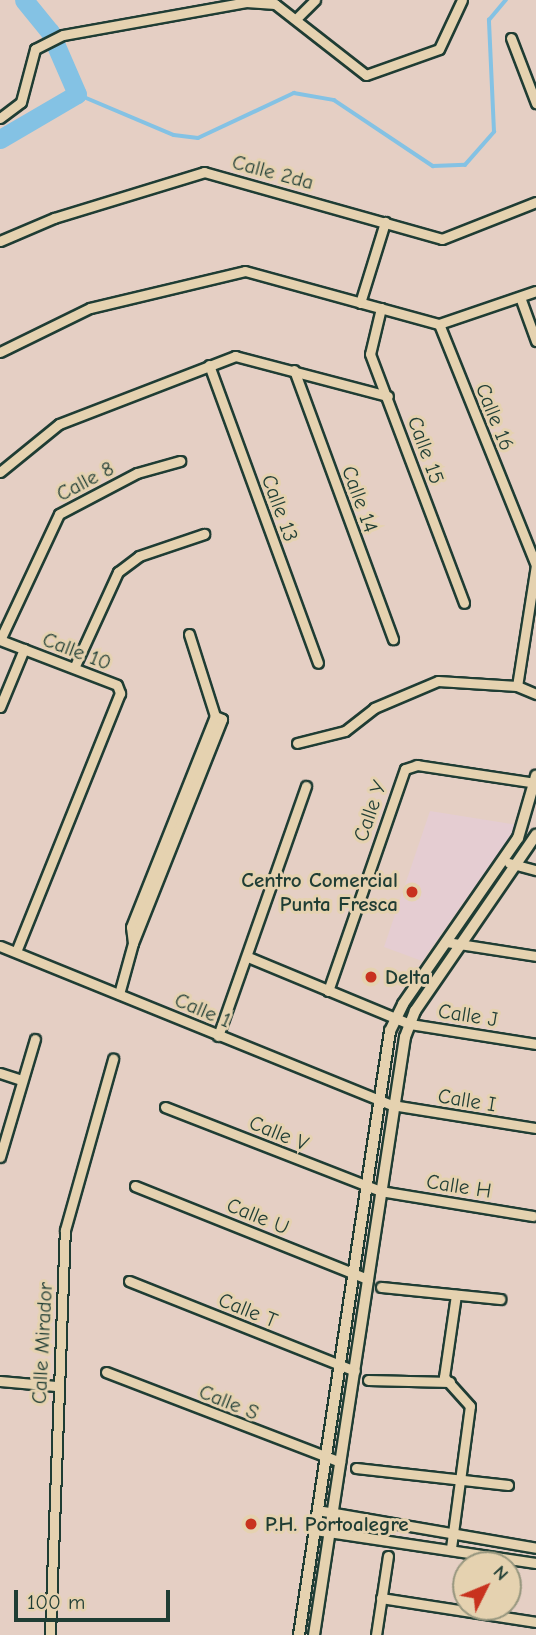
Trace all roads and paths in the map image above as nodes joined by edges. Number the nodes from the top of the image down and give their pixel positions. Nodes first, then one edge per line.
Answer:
1 (315, 0) edge
2 (462, 0) edge
3 (246, 1) edge
4 (298, 17) junction
5 (511, 38) dead end
6 (536, 103) edge
7 (0, 118) edge
8 (536, 202) edge
9 (385, 222) junction
10 (0, 241) edge
11 (536, 291) edge
12 (520, 297) junction
13 (360, 303) junction
14 (381, 308) junction
15 (439, 324) junction
16 (536, 341) edge
17 (0, 352) edge
18 (208, 365) junction
19 (294, 370) junction
20 (388, 397) junction
21 (180, 461) dead end
22 (0, 472) edge
23 (204, 534) dead end
24 (464, 603) dead end
25 (189, 634) dead end
26 (393, 639) dead end
27 (0, 640) edge
28 (24, 649) junction
29 (318, 663) dead end
30 (74, 668) junction
31 (517, 686) junction
32 (536, 694) edge
33 (0, 707) edge
34 (297, 743) dead end
35 (536, 781) edge
36 (306, 786) dead end
37 (531, 823) edge
38 (536, 835) edge
39 (173, 836) junction
40 (504, 861) junction
41 (519, 866) junction
42 (152, 870) junction
43 (536, 870) edge
44 (162, 874) junction
45 (148, 896) junction
46 (446, 942) junction
47 (462, 945) junction
48 (0, 946) edge
49 (16, 952) junction
50 (536, 956) edge
51 (248, 957) junction
52 (328, 991) junction
53 (119, 994) junction
54 (395, 1018) junction
55 (410, 1024) junction
56 (218, 1036) junction
57 (35, 1039) dead end
58 (536, 1044) edge
59 (113, 1059) dead end
60 (0, 1073) edge
61 (22, 1080) junction
62 (377, 1100) junction
63 (392, 1105) junction
64 (165, 1107) dead end
65 (536, 1128) edge
66 (1, 1146) edge
67 (0, 1157) edge
68 (135, 1186) dead end
69 (366, 1186) junction
70 (380, 1191) junction
71 (533, 1216) dead end
72 (352, 1273) junction
73 (368, 1279) junction
74 (129, 1281) dead end
75 (381, 1287) dead end
76 (456, 1295) junction
77 (500, 1299) dead end
78 (339, 1365) junction
79 (355, 1371) junction
80 (106, 1372) dead end
81 (368, 1380) dead end
82 (0, 1381) edge
83 (450, 1382) junction
84 (57, 1386) junction
85 (324, 1459) junction
86 (340, 1462) junction
87 (356, 1468) dead end
88 (460, 1478) junction
89 (508, 1485) dead end
90 (317, 1510) junction
91 (334, 1513) junction
92 (315, 1530) junction
93 (331, 1532) junction
94 (453, 1535) junction
95 (451, 1548) junction
96 (536, 1548) edge
97 (388, 1556) dead end
98 (536, 1563) edge
99 (381, 1598) junction
100 (536, 1622) edge
101 (50, 1635) edge
102 (299, 1635) edge
103 (314, 1635) edge
104 (376, 1635) edge

1 - 4 street
2 - 4 street
3 - 4 street
3 - 7 street
5 - 6 street
8 - 9 street, Calle 2da
9 - 10 street, Calle 2da
9 - 13 street
11 - 12 street
12 - 15 street
12 - 16 street
13 - 14 street
13 - 17 street
14 - 15 street
14 - 20 street, Calle 15
15 - 31 street, Calle 16
18 - 19 street
18 - 22 street
18 - 29 street, Calle 13
19 - 20 street
19 - 26 street, Calle 14
20 - 24 street, Calle 15
21 - 27 street, Calle 8
23 - 30 street
25 - 39 street
27 - 28 street, Calle 10
28 - 30 street, Calle 10
28 - 33 street, Calle 10
30 - 49 street, Calle 10
31 - 32 street
31 - 34 street
35 - 37 street
35 - 52 street, Calle Y
36 - 51 street
37 - 40 street
38 - 41 street
39 - 42 street
39 - 44 street
40 - 41 street
40 - 46 street
41 - 43 street
41 - 47 street
42 - 44 street
42 - 45 street
44 - 45 street
45 - 53 street
46 - 47 street
46 - 54 street
47 - 50 street
47 - 55 street
48 - 49 street, Calle 1
49 - 53 street, Calle 1
51 - 52 street, Calle J
51 - 56 street
52 - 54 street, Calle J
53 - 56 street, Calle 1
54 - 55 street, Calle J
54 - 62 street
55 - 58 street, Calle J
55 - 63 street
56 - 62 street, Calle 1
57 - 61 street
59 - 84 street, Calle Mirador
60 - 61 street
61 - 66 street
62 - 63 street, Calle 1
62 - 69 street
63 - 65 street, Calle I
63 - 70 street
64 - 69 street, Calle V
66 - 67 street
68 - 72 street, Calle U
69 - 70 street, Calle V
69 - 72 street
70 - 71 street, Calle H
70 - 73 street
72 - 73 street, Calle U
72 - 78 street
73 - 79 street
74 - 78 street, Calle T
75 - 76 street
76 - 77 street
76 - 83 street
78 - 79 street, Calle T
78 - 85 street
79 - 86 street
80 - 85 street, Calle S
81 - 83 street
82 - 84 street
83 - 88 street
84 - 101 street, Calle Mirador
85 - 86 street, Calle S
85 - 90 street
86 - 91 street
87 - 88 street
88 - 89 street
88 - 94 street
90 - 91 street
90 - 92 street
91 - 93 street
91 - 94 street
92 - 93 street
92 - 102 street
93 - 95 street
93 - 103 street
94 - 95 street
94 - 96 street
95 - 98 street
97 - 99 street
99 - 100 street
99 - 104 street

